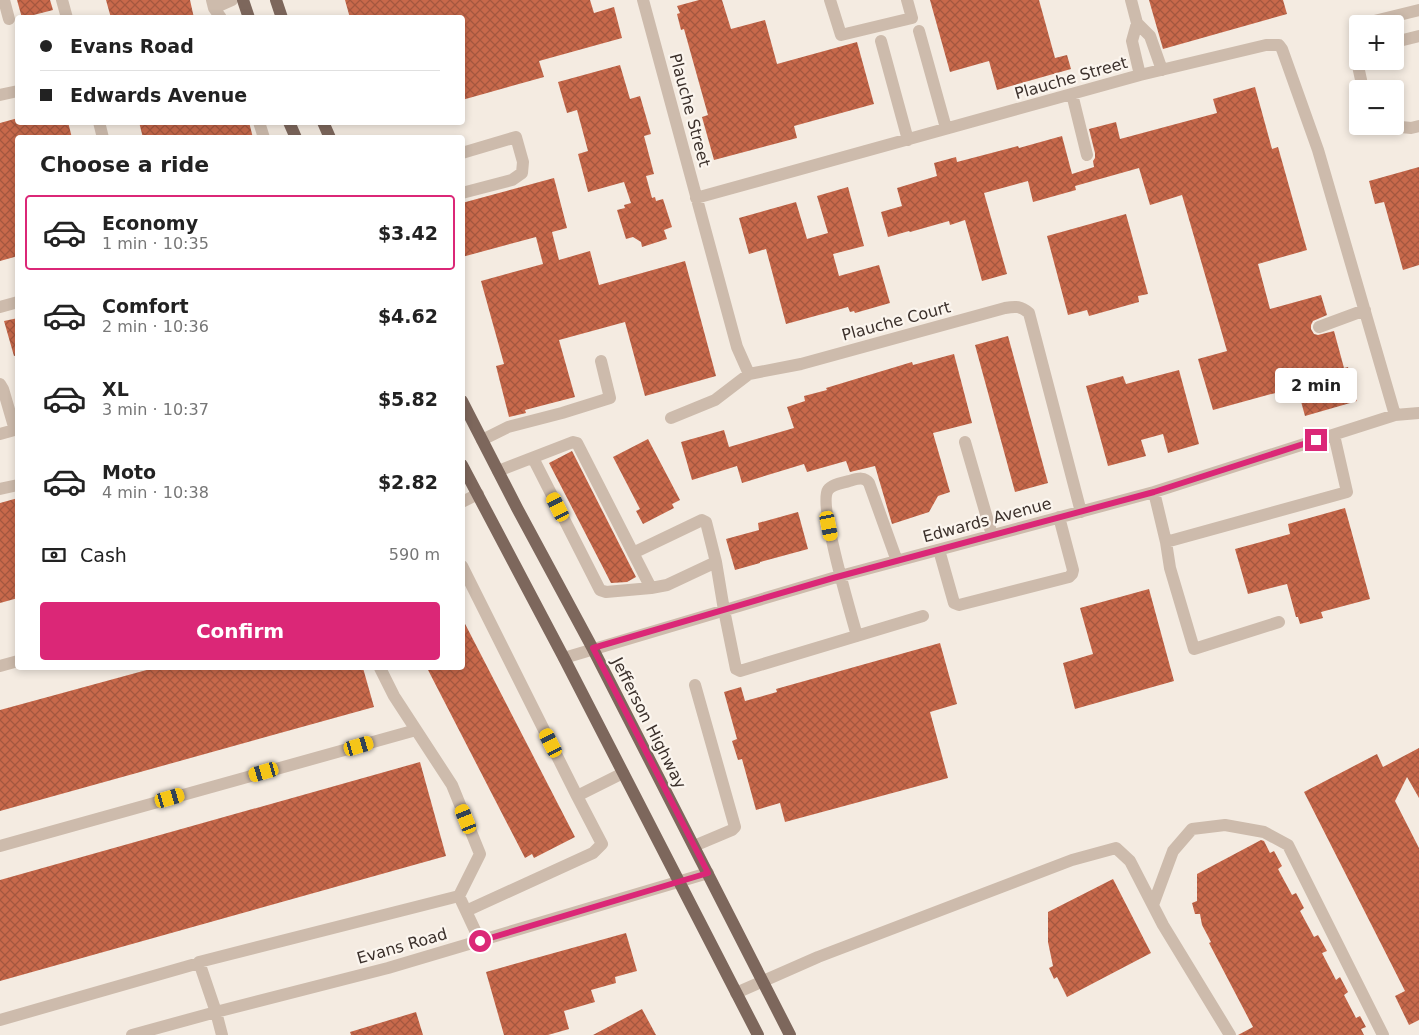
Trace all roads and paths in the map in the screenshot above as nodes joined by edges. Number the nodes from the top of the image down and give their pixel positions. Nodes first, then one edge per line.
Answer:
1 (4, 0) edge
2 (62, 0) edge
3 (232, 0) edge
4 (243, 0) edge
5 (276, 0) edge
6 (643, 0) edge
7 (830, 0) edge
8 (907, 0) edge
9 (1131, 0) edge
10 (216, 8) edge
11 (1419, 10) edge
12 (66, 15) edge
13 (248, 15) edge
14 (281, 15) edge
15 (1398, 15) edge
16 (9, 19) dead end
17 (1138, 22) junction
18 (919, 31) dead end
19 (1419, 36) edge
20 (1404, 40) edge
21 (882, 41) dead end
22 (1162, 70) junction
23 (1140, 75) junction
24 (15, 92) edge
25 (1072, 94) junction
26 (0, 95) edge
27 (1419, 126) edge
28 (1404, 127) edge
29 (946, 128) junction
30 (908, 140) junction
31 (465, 152) edge
32 (1087, 155) dead end
33 (465, 192) edge
34 (696, 198) junction
35 (15, 303) edge
36 (0, 307) edge
37 (1365, 310) junction
38 (1319, 326) dead end
39 (601, 361) dead end
40 (749, 374) junction
41 (0, 384) edge
42 (465, 408) edge
43 (1419, 413) edge
44 (1395, 416) junction
45 (672, 418) dead end
46 (15, 426) edge
47 (15, 429) edge
48 (0, 434) edge
49 (1334, 435) junction
50 (482, 440) junction
51 (965, 442) dead end
52 (533, 458) junction
53 (465, 470) edge
54 (498, 471) junction
55 (15, 486) edge
56 (0, 489) edge
57 (1154, 492) junction
58 (478, 494) junction
59 (465, 500) edge
60 (1082, 512) junction
61 (1059, 517) junction
62 (992, 535) junction
63 (1166, 542) junction
64 (939, 550) junction
65 (633, 553) junction
66 (897, 561) junction
67 (716, 562) junction
68 (465, 572) edge
69 (841, 576) junction
70 (651, 588) junction
71 (724, 610) junction
72 (923, 616) dead end
73 (1279, 622) dead end
74 (857, 636) junction
75 (593, 648) junction
76 (564, 658) junction
77 (15, 662) edge
78 (0, 666) edge
79 (381, 670) edge
80 (695, 685) dead end
81 (416, 730) junction
82 (623, 773) junction
83 (577, 796) junction
84 (0, 846) edge
85 (694, 846) junction
86 (708, 873) junction
87 (678, 882) junction
88 (459, 896) junction
89 (1153, 905) junction
90 (466, 911) junction
91 (480, 941) junction
92 (199, 963) junction
93 (762, 982) junction
94 (736, 993) junction
95 (216, 1012) junction
96 (0, 1020) edge
97 (132, 1035) edge
98 (222, 1035) edge
99 (758, 1035) edge
100 (790, 1035) edge
101 (1230, 1035) edge
102 (1383, 1035) edge

1 - 16 street
2 - 12 street
3 - 10 street
4 - 13 main road
5 - 14 main road
6 - 34 street, Plauche Street
7 - 8 street
9 - 17 street
11 - 15 street
17 - 22 street
17 - 23 street
18 - 29 street
19 - 20 street
21 - 30 street
22 - 23 street, Plauche Street
22 - 37 street, Plauche Street
23 - 25 street, Plauche Street
24 - 26 street
25 - 29 street, Plauche Street
25 - 32 street
27 - 28 street
29 - 30 street, Plauche Street
30 - 34 street, Plauche Street
31 - 33 street
34 - 40 street
35 - 36 street
37 - 38 street
37 - 44 street, Plauche Street
39 - 50 street
40 - 45 street
40 - 60 street, Plauche Court
41 - 46 street
42 - 50 main road, Jefferson Highway
43 - 44 street, Edwards Avenue
44 - 49 street, Edwards Avenue
47 - 48 street
49 - 57 street, Edwards Avenue
49 - 63 street
50 - 54 main road, Jefferson Highway
51 - 62 street
52 - 54 street
52 - 65 street
52 - 70 street
53 - 58 main road
54 - 75 main road, Jefferson Highway
55 - 56 street
57 - 60 street, Edwards Avenue
57 - 63 street
58 - 59 street
58 - 76 main road
60 - 61 street, Edwards Avenue
61 - 62 street, Edwards Avenue
61 - 64 street
62 - 64 street, Edwards Avenue
63 - 73 street
64 - 66 street, Edwards Avenue
65 - 67 street
65 - 70 street
66 - 69 street, Edwards Avenue
66 - 69 street
67 - 70 street
67 - 71 street
68 - 83 street
69 - 71 street, Edwards Avenue
69 - 74 street
71 - 74 street
71 - 75 street, Edwards Avenue
72 - 74 street
75 - 76 street, Edwards Avenue
75 - 85 main road, Jefferson Highway
76 - 82 main road
77 - 78 street
79 - 81 street
80 - 85 street
81 - 84 street
81 - 88 street
82 - 83 street
82 - 87 main road
83 - 90 street
85 - 86 main road, Jefferson Highway
86 - 87 street, Evans Road
86 - 93 main road, Jefferson Highway
87 - 91 street, Evans Road
87 - 94 main road
88 - 90 street
88 - 92 street
89 - 93 street
89 - 101 street
89 - 102 street
90 - 91 street
91 - 95 street, Evans Road
92 - 95 street
92 - 96 street
93 - 94 street
93 - 100 main road, Jefferson Highway
94 - 99 main road
95 - 97 street, Evans Road
95 - 98 street

